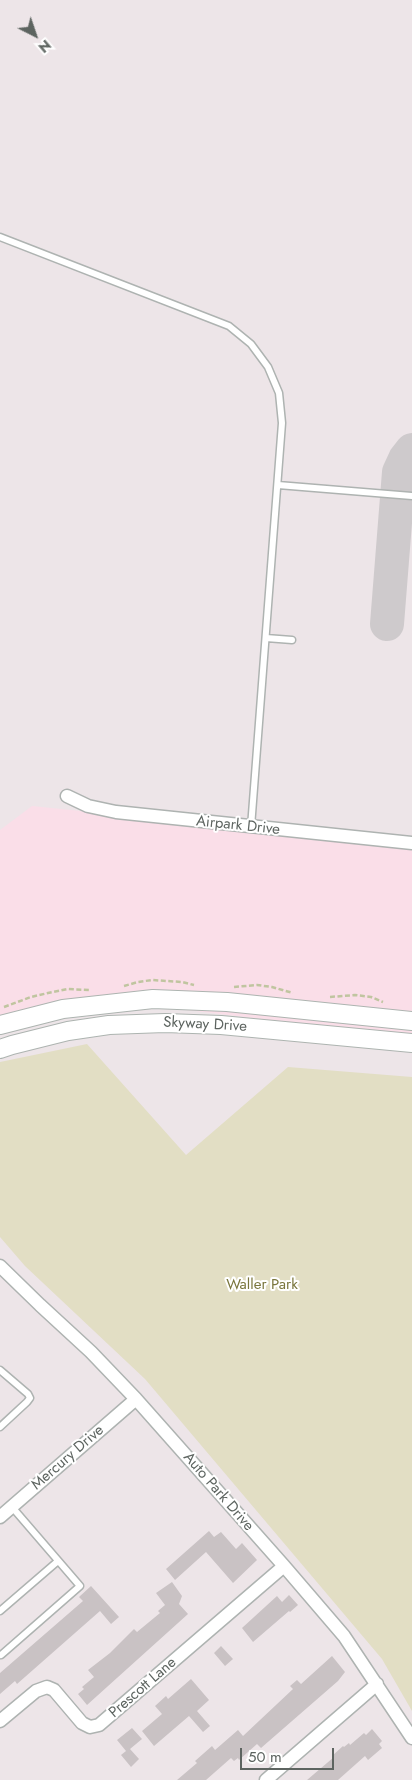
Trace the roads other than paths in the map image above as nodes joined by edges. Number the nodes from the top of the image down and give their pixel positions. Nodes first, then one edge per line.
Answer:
1 (0, 237) edge
2 (278, 485) junction
3 (412, 496) edge
4 (266, 638) junction
5 (292, 640) dead end
6 (67, 796) dead end
7 (251, 827) junction
8 (412, 843) edge
9 (412, 1021) edge
10 (0, 1025) edge
11 (412, 1043) edge
12 (0, 1049) edge
13 (0, 1266) edge
14 (0, 1370) edge
15 (136, 1399) junction
16 (0, 1427) edge
17 (12, 1507) junction
18 (0, 1517) edge
19 (58, 1560) junction
20 (284, 1566) junction
21 (0, 1611) edge
22 (1, 1655) dead end
23 (377, 1684) junction
24 (0, 1720) edge
25 (412, 1738) edge
26 (266, 1780) edge

1 - 2 lane
2 - 3 lane
2 - 4 lane
4 - 5 lane
4 - 7 lane
6 - 7 street, Airpark Drive
7 - 8 street, Airpark Drive
9 - 10 main road, Skyway Drive
11 - 12 main road, Skyway Drive
13 - 15 street, Auto Park Drive
14 - 16 lane
15 - 17 street, Mercury Drive
15 - 20 street, Auto Park Drive
17 - 18 street, Mercury Drive
17 - 19 lane
19 - 21 lane
19 - 22 lane
20 - 23 street, Auto Park Drive
20 - 24 street, Prescott Lane
23 - 25 street, Auto Park Drive
23 - 26 street

